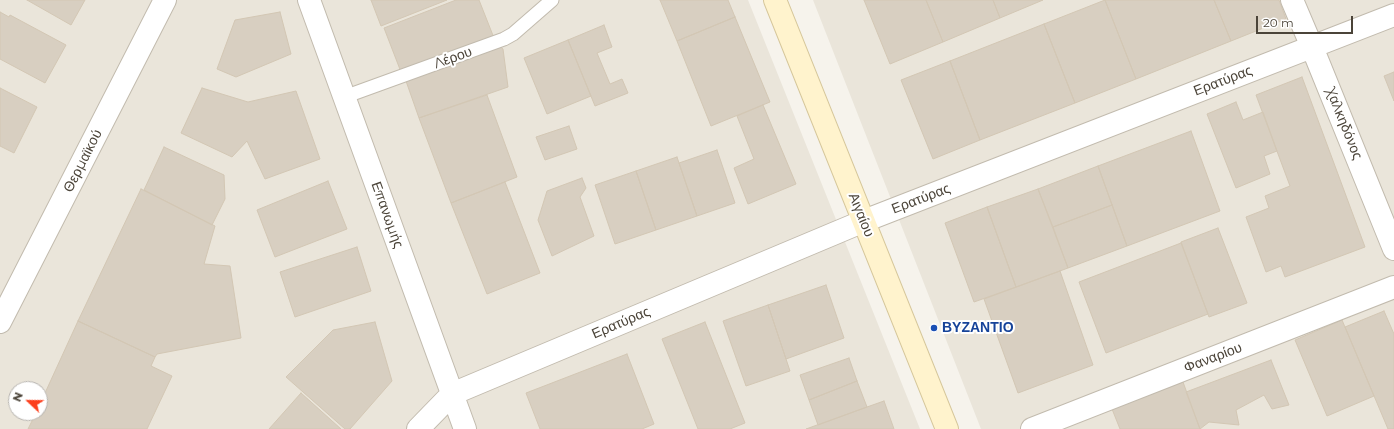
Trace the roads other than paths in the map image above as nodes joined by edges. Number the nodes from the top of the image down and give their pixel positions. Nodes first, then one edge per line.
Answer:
1 (165, 0) edge
2 (309, 0) edge
3 (552, 0) edge
4 (775, 0) edge
5 (1292, 0) edge
6 (1394, 15) edge
7 (1312, 47) junction
8 (344, 98) junction
9 (864, 221) junction
10 (1394, 249) edge
11 (1394, 287) edge
12 (0, 322) edge
13 (452, 394) junction
14 (418, 429) edge
15 (465, 429) edge
16 (947, 429) edge
17 (1032, 429) edge

1 - 12 street, Θερμαϊκού
2 - 8 street, Επανωμής
3 - 8 lane, Λέρου
4 - 9 main road, Αιγαίου
5 - 7 street, Χαλκηδόνος
6 - 7 street, Ερατύρας
7 - 9 street, Ερατύρας
7 - 10 street, Χαλκηδόνος
8 - 13 street, Επανωμής
9 - 13 street, Ερατύρας
9 - 16 main road, Αιγαίου
11 - 17 street, Φαναρίου
13 - 14 street
13 - 15 street, Επανωμής

